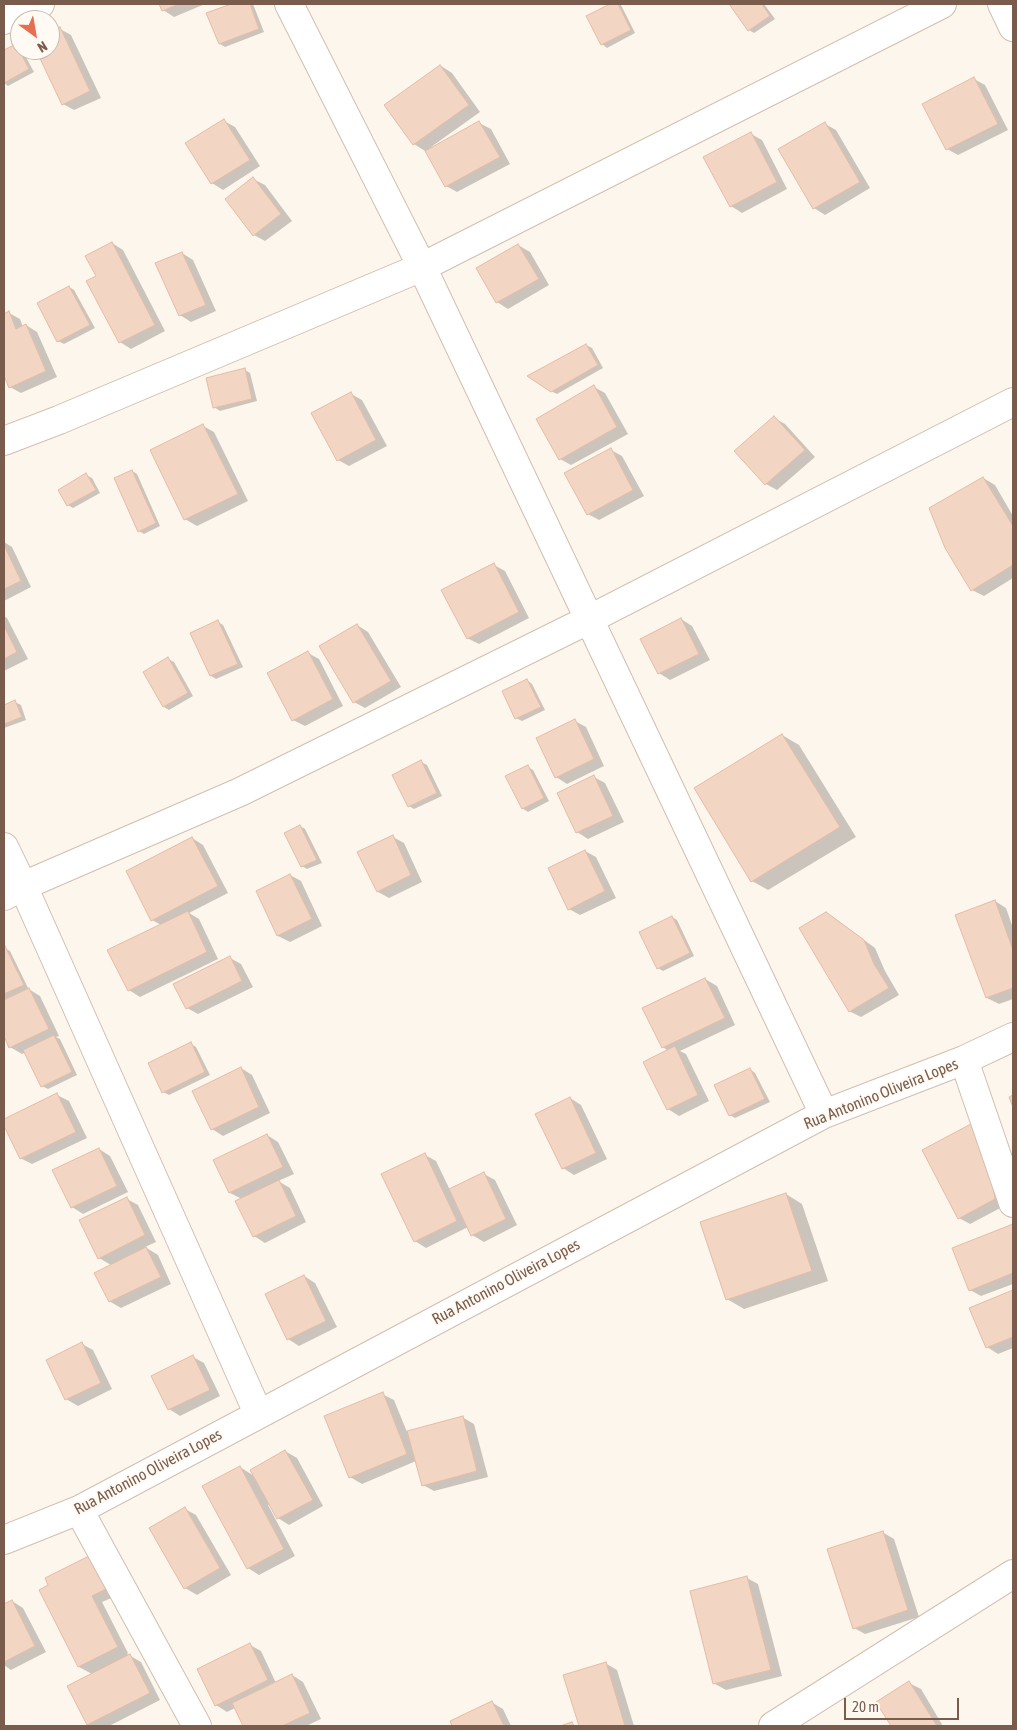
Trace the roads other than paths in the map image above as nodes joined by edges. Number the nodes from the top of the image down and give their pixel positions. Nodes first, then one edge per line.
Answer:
1 (40, 4) edge
2 (289, 4) edge
3 (942, 4) edge
4 (1002, 4) edge
5 (4, 20) edge
6 (1013, 27) edge
7 (422, 268) junction
8 (1013, 402) edge
9 (4, 441) edge
10 (588, 620) junction
11 (4, 847) edge
12 (14, 891) edge
13 (1013, 1037) edge
14 (964, 1060) junction
15 (824, 1114) junction
16 (1013, 1203) edge
17 (258, 1413) junction
18 (79, 1510) junction
19 (4, 1540) edge
20 (1013, 1574) edge
21 (197, 1726) edge
22 (773, 1726) edge

1 - 5 street
2 - 7 street
3 - 7 street
4 - 6 street
7 - 9 street
7 - 10 street
8 - 10 street
10 - 12 street
10 - 15 street
11 - 12 street
12 - 17 street
13 - 14 street, Rua Antonino Oliveira Lopes
14 - 15 street, Rua Antonino Oliveira Lopes
14 - 16 street
15 - 17 street, Rua Antonino Oliveira Lopes
17 - 18 street, Rua Antonino Oliveira Lopes
18 - 19 street, Rua Antonino Oliveira Lopes
18 - 21 street
20 - 22 street

